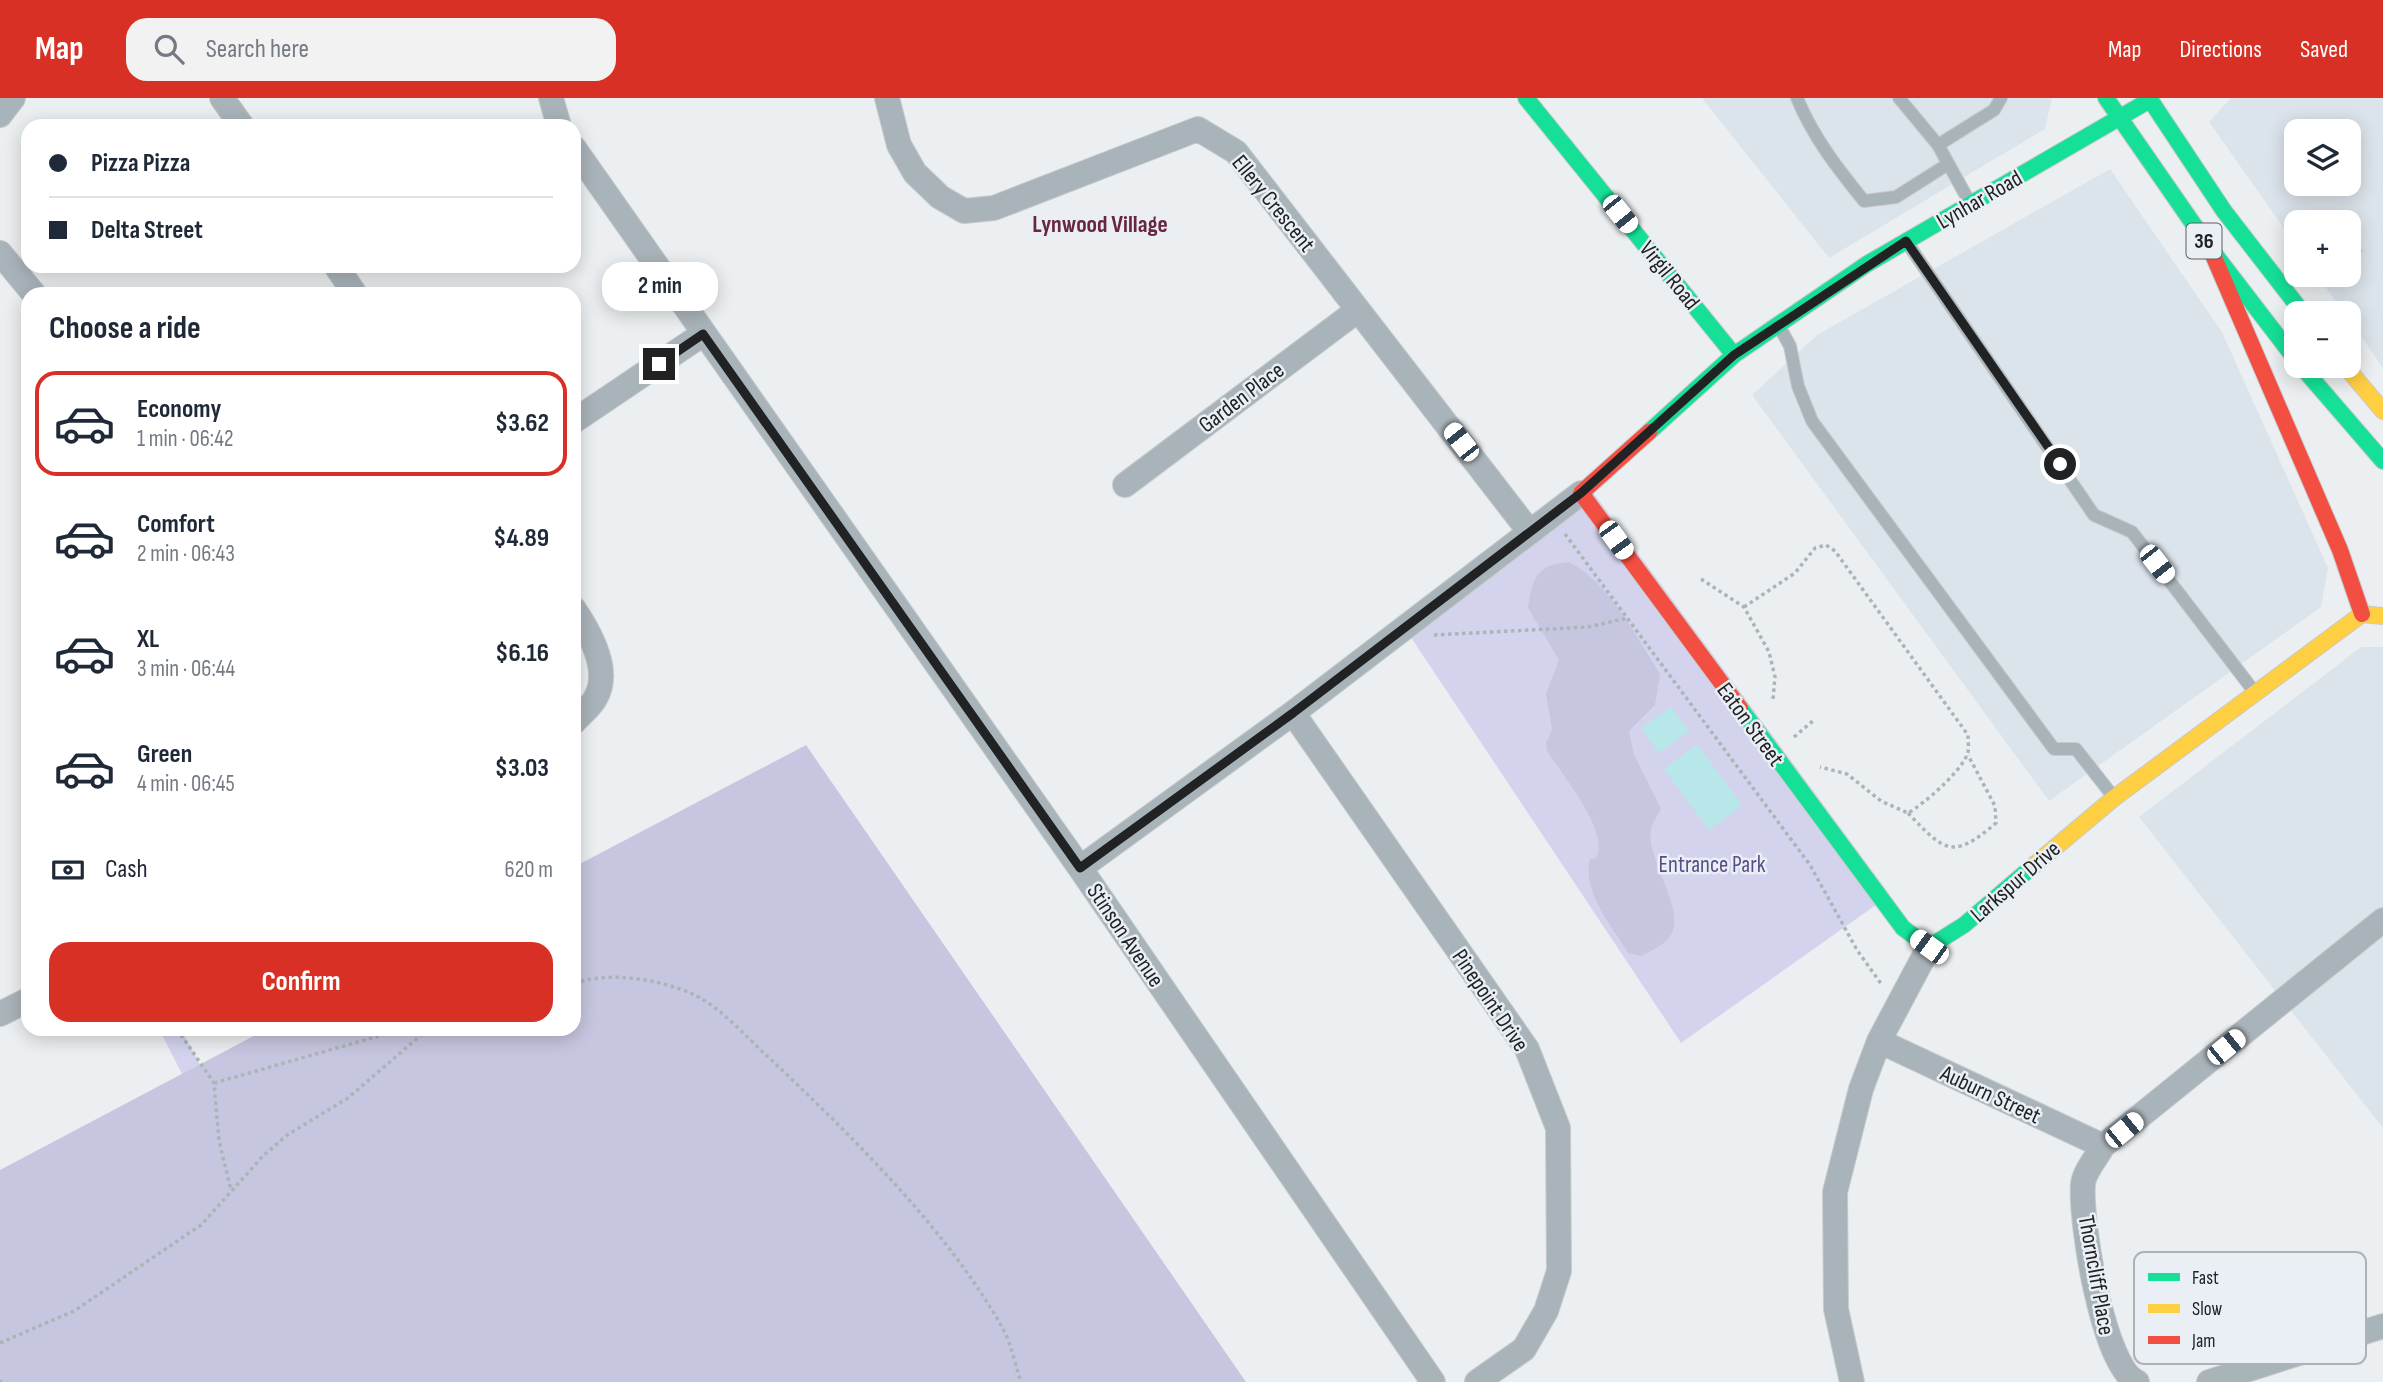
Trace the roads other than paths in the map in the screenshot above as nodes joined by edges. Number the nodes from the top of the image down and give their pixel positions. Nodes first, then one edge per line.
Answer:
1 (13, 98) edge
2 (222, 98) edge
3 (551, 98) edge
4 (887, 98) edge
5 (1526, 98) edge
6 (1797, 98) edge
7 (1899, 98) edge
8 (2001, 98) edge
9 (2106, 98) edge
10 (2152, 99) edge
11 (0, 115) edge
12 (2119, 117) junction
13 (237, 119) edge
14 (555, 119) edge
15 (1938, 145) junction
16 (581, 158) edge
17 (1948, 164) junction
18 (1970, 204) junction
19 (1906, 241) junction
20 (2210, 248) junction
21 (0, 253) edge
22 (28, 287) edge
23 (2293, 301) edge
24 (1358, 310) junction
25 (1779, 325) junction
26 (703, 334) junction
27 (2284, 344) edge
28 (1734, 355) junction
29 (2311, 378) edge
30 (2355, 378) edge
31 (2383, 411) edge
32 (581, 416) edge
33 (2383, 461) edge
34 (1125, 485) dead end
35 (1581, 493) junction
36 (1530, 531) junction
37 (2362, 614) junction
38 (2383, 616) edge
39 (581, 618) edge
40 (2255, 693) junction
41 (1293, 713) junction
42 (581, 714) edge
43 (2114, 798) junction
44 (1080, 868) junction
45 (2383, 920) edge
46 (1929, 947) junction
47 (21, 1004) edge
48 (0, 1014) edge
49 (1879, 1041) junction
50 (2103, 1146) junction
51 (2383, 1326) edge
52 (2366, 1331) edge
53 (2265, 1364) edge
54 (1433, 1382) edge
55 (1477, 1382) edge
56 (1852, 1382) edge
57 (2137, 1382) edge
58 (2209, 1382) edge

1 - 11 street
2 - 13 street
3 - 14 street
4 - 24 street, Ellery Crescent
5 - 28 street, Virgil Road
6 - 17 lane
7 - 15 lane
8 - 15 lane
9 - 12 street, 36
10 - 12 street, Lynhar Road
10 - 23 street, 36
12 - 18 street, Lynhar Road
12 - 20 street, 36
15 - 17 lane
16 - 26 street, Stinson Avenue
17 - 18 lane
18 - 19 street, Lynhar Road
19 - 25 street, Lynhar Road
19 - 40 lane
20 - 27 street, 36
20 - 37 street
21 - 22 street
24 - 34 street, Garden Place
24 - 36 street, Ellery Crescent
25 - 28 street, Lynhar Road
25 - 43 lane
26 - 32 street
26 - 44 street, Stinson Avenue
28 - 35 street, Lynhar Road
29 - 33 street
30 - 31 street
35 - 36 street, Lynhar Road
35 - 46 street, Eaton Street
36 - 41 street, Lynhar Road
37 - 38 street
37 - 40 street, Larkspur Drive
39 - 42 street
40 - 43 street, Larkspur Drive
41 - 44 street, Lynhar Road
41 - 55 street, Pinepoint Drive
43 - 46 street, Larkspur Drive
44 - 54 street, Stinson Avenue
45 - 50 street, Thorncliff Place
46 - 49 street, Larkspur Drive
47 - 48 street
49 - 50 street, Auburn Street
49 - 56 street, Larkspur Drive
50 - 57 street, Thorncliff Place
51 - 52 street
53 - 58 street

